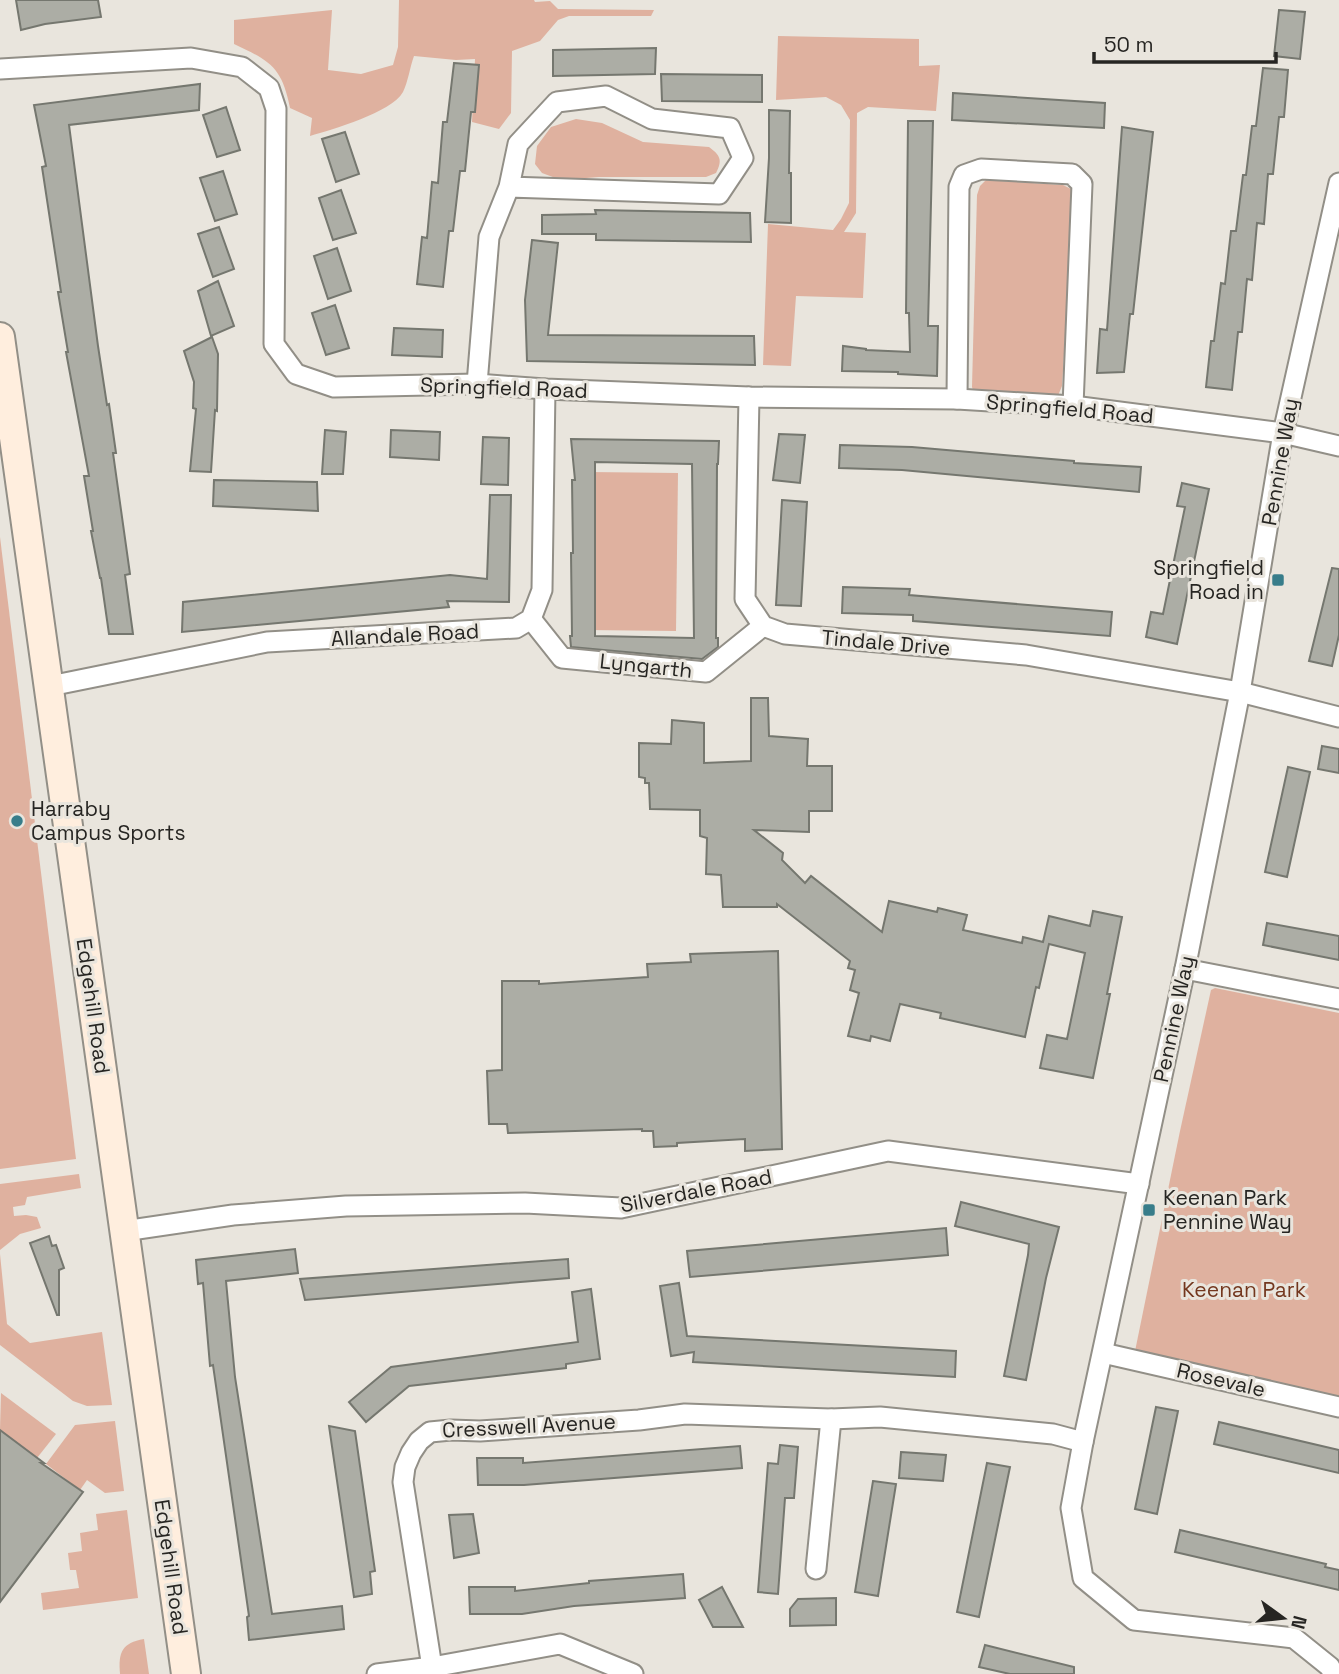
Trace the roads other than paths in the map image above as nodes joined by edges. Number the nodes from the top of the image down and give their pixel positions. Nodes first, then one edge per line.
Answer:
1 (0, 69) edge
2 (1339, 183) edge
3 (509, 187) junction
4 (0, 337) edge
5 (477, 384) junction
6 (545, 389) junction
7 (749, 397) junction
8 (957, 399) junction
9 (1073, 405) junction
10 (1283, 433) junction
11 (1339, 446) edge
12 (531, 619) junction
13 (763, 626) junction
14 (50, 686) junction
15 (1240, 692) junction
16 (1339, 717) edge
17 (1185, 969) junction
18 (1339, 999) edge
19 (1139, 1184) junction
20 (124, 1231) junction
21 (1103, 1353) junction
22 (1339, 1407) edge
23 (831, 1419) junction
24 (1083, 1442) junction
25 (816, 1569) dead end
26 (432, 1670) edge
27 (625, 1672) edge
28 (186, 1674) edge
29 (377, 1674) edge
30 (1333, 1674) edge

1 - 5 street, Springfield Road
2 - 10 street, Pennine Way
3 - 3 street
3 - 5 street
4 - 14 street, Edgehill Road
5 - 6 street, Springfield Road
6 - 7 street, Springfield Road
6 - 12 street
7 - 8 street, Springfield Road
7 - 13 street
8 - 9 street, Springfield Road
8 - 9 street
9 - 10 street, Springfield Road
10 - 11 street, Springfield Road
10 - 15 street, Pennine Way
12 - 13 street, Lyngarth
12 - 14 street, Allandale Road
13 - 15 street, Tindale Drive
14 - 20 street, Edgehill Road
15 - 16 street, Tindale Drive
15 - 17 street, Pennine Way
17 - 18 street
17 - 19 street, Pennine Way
19 - 20 street, Silverdale Road
19 - 21 street, Pennine Way
20 - 28 street, Edgehill Road
21 - 22 street, Rosevale
21 - 24 street, Pennine Way
23 - 24 street, Cresswell Avenue
23 - 25 street
23 - 26 street, Cresswell Avenue
24 - 30 street, Pennine Way
26 - 27 street
26 - 29 street

